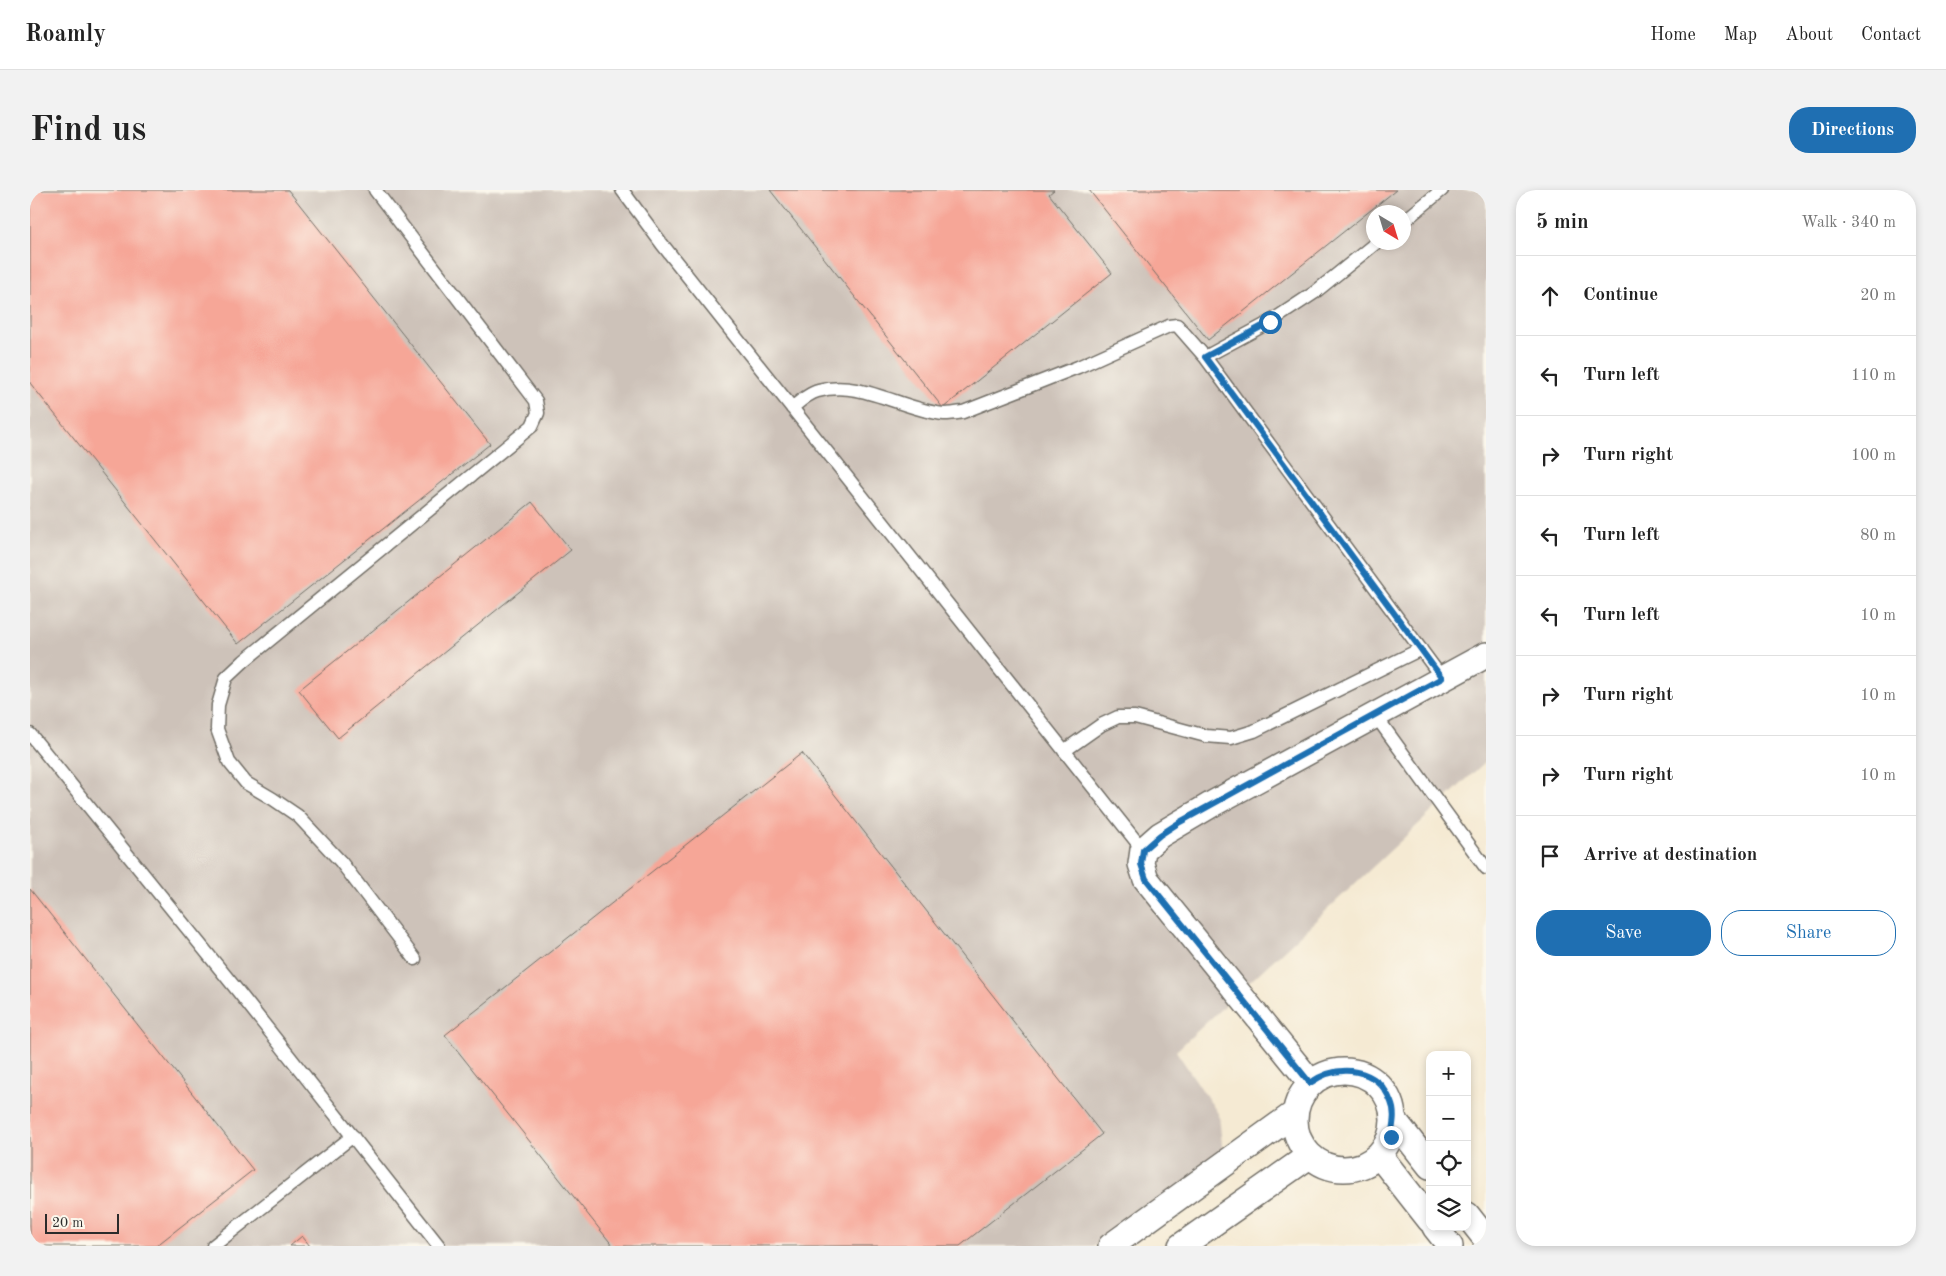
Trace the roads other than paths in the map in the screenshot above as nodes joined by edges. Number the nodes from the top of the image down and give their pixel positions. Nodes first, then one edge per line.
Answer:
1 (375, 190) edge
2 (622, 190) edge
3 (1442, 190) edge
4 (1411, 215) edge
5 (1367, 250) edge
6 (1205, 357) junction
7 (792, 408) junction
8 (1421, 649) junction
9 (1486, 655) edge
10 (1442, 678) junction
11 (1375, 716) junction
12 (30, 734) edge
13 (1064, 751) junction
14 (1143, 850) junction
15 (1486, 868) edge
16 (415, 960) dead end
17 (1310, 1083) junction
18 (1295, 1113) junction
19 (1394, 1120) junction
20 (353, 1136) junction
21 (1308, 1156) junction
22 (1379, 1156) junction
23 (1426, 1161) edge
24 (1426, 1215) edge
25 (1471, 1220) edge
26 (1439, 1231) edge
27 (1486, 1239) edge
28 (213, 1246) edge
29 (439, 1246) edge
30 (1112, 1246) edge
31 (1181, 1246) edge
32 (1450, 1246) edge

1 - 16 lane
2 - 7 lane
3 - 4 lane
5 - 6 lane
6 - 7 lane
6 - 8 lane
7 - 13 lane
8 - 10 lane
8 - 13 lane
9 - 10 street
10 - 11 street
11 - 14 street
11 - 15 lane
12 - 20 lane
13 - 14 lane
14 - 17 street
17 - 18 street
17 - 19 street
18 - 21 street
18 - 30 street
19 - 22 street
19 - 23 street
20 - 28 lane
20 - 29 lane
21 - 22 street
21 - 31 street
22 - 24 street
25 - 27 street
26 - 32 street

